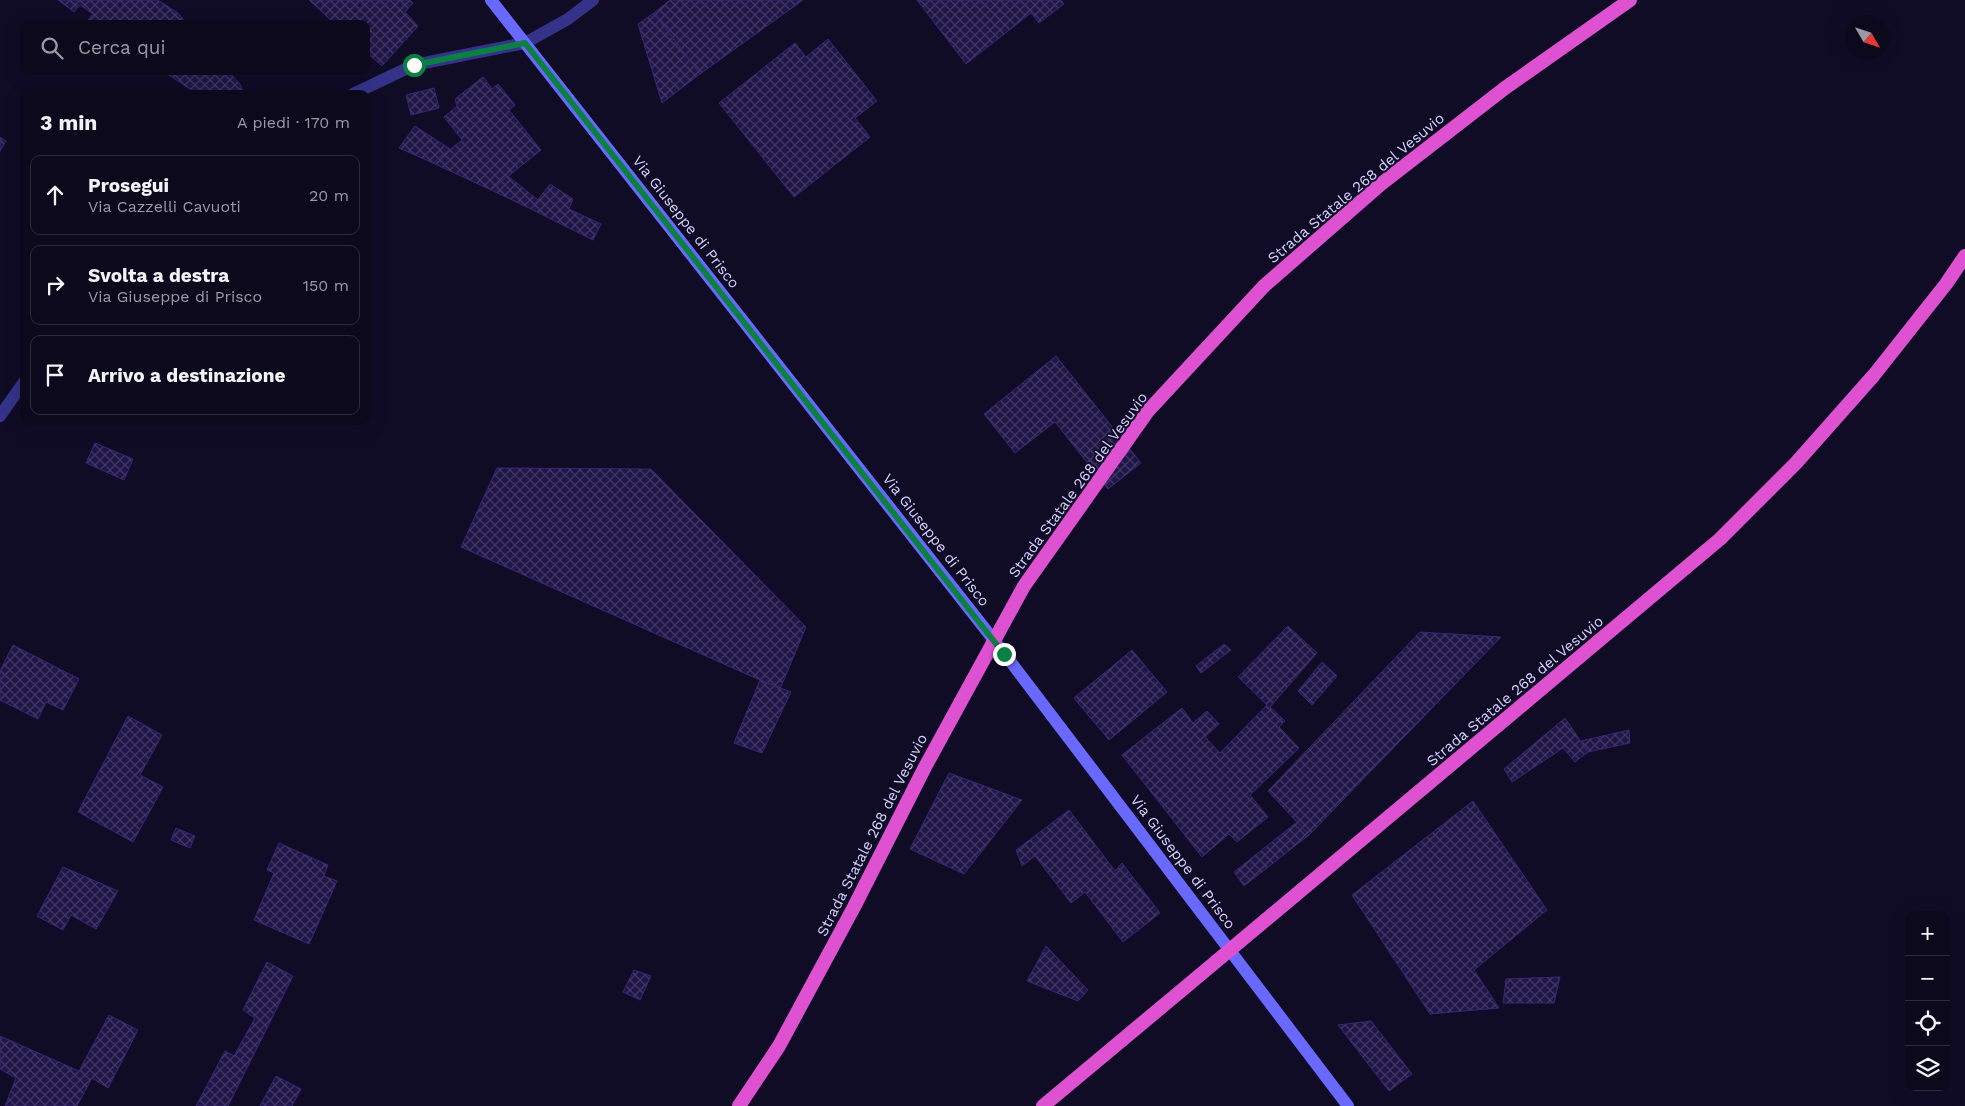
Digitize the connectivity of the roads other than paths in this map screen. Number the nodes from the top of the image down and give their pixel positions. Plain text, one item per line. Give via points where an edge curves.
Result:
1 (491, 0) edge
2 (594, 0) edge
3 (1630, 0) edge
4 (525, 43) junction
5 (361, 90) edge
6 (1965, 256) edge
7 (20, 388) edge
8 (0, 416) edge
9 (739, 1106) edge
10 (1043, 1106) edge
11 (1348, 1106) edge

1 - 4 main road, Via Giuseppe di Prisco
2 - 4 street
3 - 9 highway, Strada Statale 268 del Vesuvio, bridge via 1505,88 1374,190 1264,286 1148,411 1024,586 925,767 784,1038
4 - 5 street via 414,65
4 - 11 main road, Via Giuseppe di Prisco via 1010,661
6 - 10 highway, Strada Statale 268 del Vesuvio, bridge via 1874,375 1796,462 1720,539
7 - 8 street

